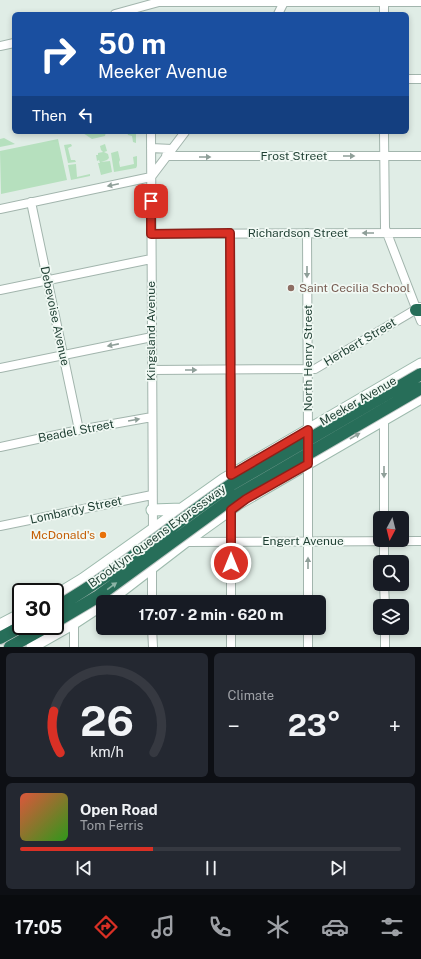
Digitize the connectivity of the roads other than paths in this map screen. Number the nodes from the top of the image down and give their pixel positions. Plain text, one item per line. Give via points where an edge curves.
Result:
1 (284, 1) edge
2 (384, 1) edge
3 (150, 2) edge
4 (421, 2) edge
5 (121, 12) edge
6 (279, 12) edge
7 (384, 12) edge
8 (12, 43) edge
9 (0, 46) edge
10 (409, 79) edge
11 (421, 79) edge
12 (150, 134) edge
13 (183, 134) edge
14 (384, 134) edge
15 (151, 148) junction
16 (172, 148) junction
17 (166, 156) junction
18 (384, 156) junction
19 (421, 156) edge
20 (151, 177) junction
21 (31, 202) junction
22 (0, 209) edge
23 (230, 233) junction
24 (307, 233) junction
25 (386, 233) junction
26 (421, 233) edge
27 (151, 234) junction
28 (151, 259) junction
29 (48, 280) junction
30 (0, 290) edge
31 (419, 309) edge
32 (421, 321) edge
33 (152, 337) junction
34 (63, 355) junction
35 (421, 364) edge
36 (0, 368) edge
37 (308, 369) junction
38 (152, 370) junction
39 (230, 370) junction
40 (421, 374) edge
41 (421, 388) edge
42 (421, 398) edge
43 (152, 417) junction
44 (384, 419) junction
45 (79, 430) junction
46 (308, 430) junction
47 (0, 447) edge
48 (308, 464) junction
49 (231, 475) junction
50 (152, 495) junction
51 (182, 509) junction
52 (152, 510) junction
53 (231, 510) junction
54 (384, 511) edge
55 (0, 526) edge
56 (152, 530) junction
57 (373, 540) edge
58 (231, 541) junction
59 (308, 541) junction
60 (409, 541) edge
61 (421, 541) edge
62 (185, 542) junction
63 (152, 568) junction
64 (64, 591) edge
65 (116, 595) edge
66 (152, 595) edge
67 (231, 595) edge
68 (308, 595) edge
69 (64, 602) edge
70 (96, 609) edge
71 (64, 616) edge
72 (12, 619) edge
73 (74, 623) junction
74 (0, 625) edge
75 (12, 631) edge
76 (32, 635) edge
77 (152, 635) edge
78 (231, 635) edge
79 (308, 635) edge
80 (385, 635) edge
81 (0, 638) edge
82 (10, 647) edge
83 (32, 647) edge
84 (74, 647) edge
85 (152, 647) edge
86 (231, 647) edge
87 (308, 647) edge
88 (385, 647) edge

1 - 2 street
1 - 3 street
1 - 6 street
2 - 4 street
2 - 7 street
3 - 5 street
8 - 9 street
10 - 11 street
12 - 15 street, Kingsland Avenue
13 - 16 street
14 - 18 street
15 - 16 street
15 - 20 street, Kingsland Avenue
16 - 17 street
17 -> 18 street, Frost Street
17 - 20 street
18 - 19 street, Frost Street
18 - 25 street
20 -> 21 street
20 - 27 street, Kingsland Avenue
21 - 22 street
21 - 29 street, Debevoise Avenue
23 - 24 street, Richardson Street
23 - 27 street, Richardson Street
23 - 39 street
25 -> 24 street, Richardson Street
24 -> 37 street, North Henry Street
25 - 26 street, Richardson Street
25 - 31 street
27 - 28 street, Kingsland Avenue
28 - 29 street
28 - 33 street, Kingsland Avenue
29 - 30 street
29 - 34 street, Debevoise Avenue
31 - 32 street
31 - 37 street, Herbert Street via 315,369
33 -> 34 street
33 - 38 street, Kingsland Avenue
34 - 36 street
34 - 45 street, Debevoise Avenue
35 - 46 main road, Meeker Avenue
37 - 39 street, Herbert Street
37 - 46 street, North Henry Street
38 -> 39 street, Herbert Street
38 - 43 street, Kingsland Avenue
39 - 49 street
40 - 69 highway, Brooklyn-Queens Expressway, bridge via 232,484 99,581
71 -> 41 highway, Brooklyn-Queens Expressway, bridge via 103,592 239,494
42 - 44 main road
45 -> 43 street, Beadel Street
43 - 50 street, Kingsland Avenue
48 -> 44 main road
44 -> 54 street
45 - 47 street, Beadel Street
46 - 48 street, North Henry Street
46 - 49 main road, Meeker Avenue
48 - 53 main road
48 - 59 street, North Henry Street
49 - 51 main road, Meeker Avenue
50 - 52 street, Kingsland Avenue
50 - 55 street, Lombardy Street
51 - 52 main road
51 - 56 main road, Meeker Avenue
52 - 56 street, Kingsland Avenue
53 - 58 street
53 - 62 main road
56 - 63 street, Kingsland Avenue via 146,553
56 - 64 main road, Meeker Avenue
57 - 59 street, Engert Avenue
58 - 59 street, Engert Avenue
58 - 62 street, Engert Avenue
58 - 67 street
68 -> 59 street, North Henry Street
60 - 61 street, Engert Avenue
62 - 63 main road
63 - 65 main road
63 - 66 street, Kingsland Avenue
70 - 73 main road
72 - 74 main road
73 - 83 main road
73 - 84 street
75 - 81 highway
76 - 82 highway
77 - 85 street
78 - 86 street
79 - 87 street
80 - 88 street

